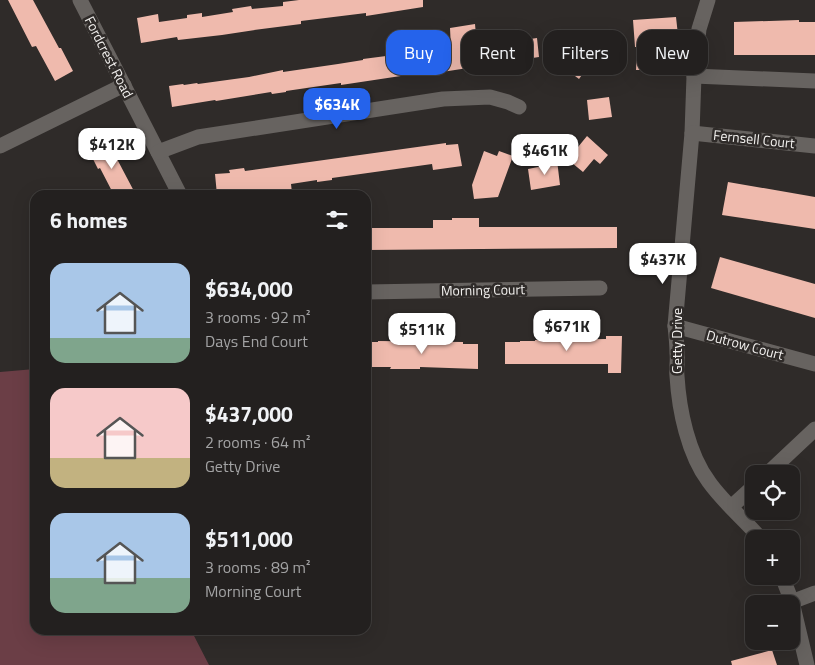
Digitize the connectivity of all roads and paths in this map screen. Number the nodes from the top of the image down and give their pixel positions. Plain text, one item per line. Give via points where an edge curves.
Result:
1 (80, 0) edge
2 (708, 0) edge
3 (694, 76) junction
4 (815, 81) edge
5 (124, 85) junction
6 (519, 107) dead end
7 (692, 133) junction
8 (0, 146) edge
9 (815, 146) edge
10 (158, 152) junction
11 (177, 190) edge
12 (600, 288) dead end
13 (371, 292) edge
14 (674, 326) junction
15 (815, 364) edge
16 (815, 429) edge
17 (777, 465) edge
18 (745, 494) edge
19 (731, 507) junction
20 (753, 530) edge
21 (815, 593) edge
22 (800, 599) edge
23 (800, 641) edge
24 (807, 665) edge

1 - 5 street, Fordcrest Road
2 - 3 street, Getty Drive via 698,29
3 - 4 street
3 - 7 street, Getty Drive
5 - 8 street
5 - 10 street, Fordcrest Road
6 - 10 street via 490,97 443,99 198,137
7 - 9 street, Fernsell Court
7 - 14 street, Getty Drive
10 - 11 street, Fordcrest Road
12 - 13 street, Morning Court
14 - 15 street, Dutrow Court
14 - 19 street, Getty Drive via 678,393 686,433 707,480
16 - 17 street
18 - 19 street
19 - 20 street, Getty Drive
21 - 22 street
23 - 24 street

